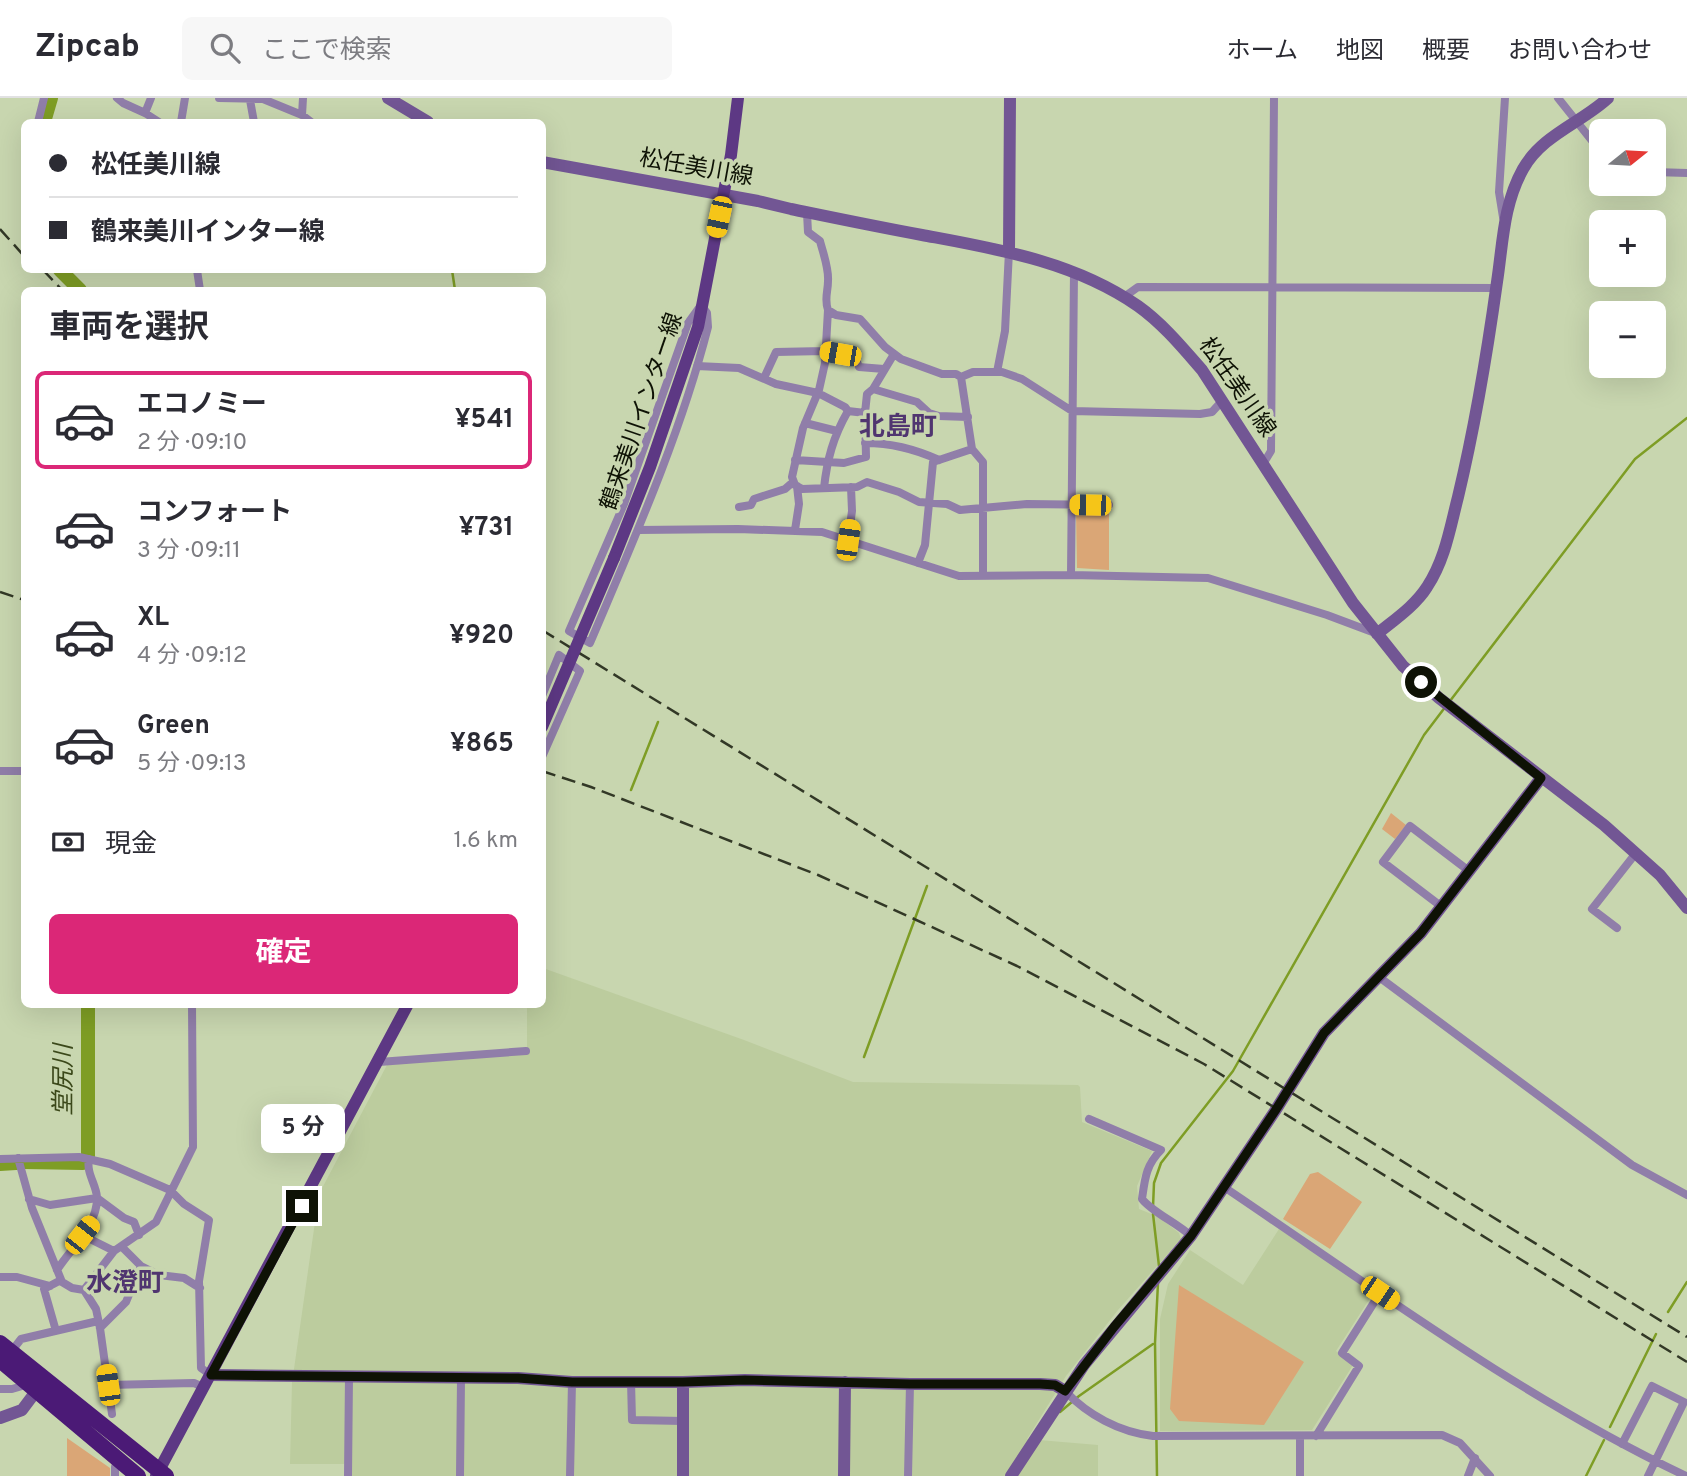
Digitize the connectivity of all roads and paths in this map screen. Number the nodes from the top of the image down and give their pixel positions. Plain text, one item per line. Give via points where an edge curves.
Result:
1 (44, 98) edge
2 (117, 98) edge
3 (151, 98) edge
4 (185, 98) edge
5 (219, 98) edge
6 (303, 98) edge
7 (388, 98) edge
8 (738, 98) edge
9 (1010, 98) edge
10 (1274, 98) edge
11 (1505, 98) edge
12 (1558, 98) edge
13 (1608, 98) edge
14 (263, 99) edge
15 (250, 100) junction
16 (145, 113) junction
17 (302, 116) junction
18 (39, 119) edge
19 (154, 119) edge
20 (182, 119) edge
21 (253, 119) edge
22 (306, 119) edge
23 (423, 119) edge
24 (1575, 121) junction
25 (1589, 138) edge
26 (546, 163) edge
27 (1666, 172) edge
28 (1687, 173) edge
29 (723, 195) junction
30 (807, 213) junction
31 (1503, 222) junction
32 (1009, 251) junction
33 (1074, 272) junction
34 (1274, 286) junction
35 (1496, 288) junction
36 (1124, 297) junction
37 (701, 305) junction
38 (828, 310) junction
39 (824, 351) junction
40 (894, 354) junction
41 (697, 366) junction
42 (884, 369) junction
43 (997, 372) junction
44 (961, 377) junction
45 (764, 378) junction
46 (873, 389) junction
47 (818, 393) junction
48 (1222, 401) junction
49 (848, 411) junction
50 (1072, 411) junction
51 (865, 413) junction
52 (968, 417) junction
53 (805, 423) junction
54 (836, 431) junction
55 (865, 443) junction
56 (972, 449) junction
57 (795, 460) junction
58 (827, 460) junction
59 (939, 460) junction
60 (1263, 464) junction
61 (795, 484) junction
62 (851, 487) junction
63 (824, 488) junction
64 (928, 502) junction
65 (1072, 505) junction
66 (1109, 505) dead end
67 (739, 507) dead end
68 (984, 509) junction
69 (638, 530) junction
70 (795, 530) junction
71 (848, 540) junction
72 (918, 563) junction
73 (1071, 575) junction
74 (983, 576) junction
75 (1377, 634) junction
76 (546, 686) edge
77 (546, 718) edge
78 (546, 748) edge
79 (0, 771) edge
80 (21, 771) edge
81 (1541, 778) junction
82 (1636, 853) junction
83 (1469, 871) junction
84 (1442, 906) junction
85 (1687, 908) edge
86 (1617, 928) dead end
87 (1379, 977) junction
88 (192, 1008) edge
89 (406, 1008) edge
90 (526, 1051) dead end
91 (379, 1062) junction
92 (1088, 1119) dead end
93 (18, 1158) junction
94 (0, 1159) edge
95 (89, 1159) junction
96 (1224, 1187) junction
97 (170, 1190) junction
98 (1687, 1195) edge
99 (97, 1198) junction
100 (29, 1199) junction
101 (82, 1235) junction
102 (139, 1235) junction
103 (1191, 1236) junction
104 (118, 1249) junction
105 (141, 1266) junction
106 (59, 1275) junction
107 (0, 1277) edge
108 (50, 1286) junction
109 (200, 1288) junction
110 (84, 1290) junction
111 (1380, 1293) junction
112 (99, 1324) junction
113 (56, 1331) junction
114 (4, 1352) edge
115 (211, 1375) junction
116 (349, 1376) junction
117 (461, 1379) junction
118 (631, 1381) junction
119 (572, 1382) junction
120 (683, 1382) junction
121 (845, 1382) junction
122 (910, 1384) junction
123 (108, 1385) junction
124 (33, 1387) junction
125 (203, 1388) junction
126 (0, 1389) edge
127 (1071, 1397) junction
128 (1686, 1399) edge
129 (112, 1414) dead end
130 (0, 1418) edge
131 (683, 1420) junction
132 (1300, 1436) junction
133 (1316, 1436) junction
134 (1622, 1444) junction
135 (1475, 1458) junction
136 (1656, 1462) junction
137 (160, 1474) edge
138 (138, 1476) edge
139 (348, 1476) edge
140 (460, 1476) edge
141 (570, 1476) edge
142 (683, 1476) edge
143 (844, 1476) edge
144 (908, 1476) edge
145 (1011, 1476) edge
146 (1300, 1476) edge
147 (1468, 1476) edge
148 (1490, 1476) edge
149 (1648, 1476) edge
150 (1686, 1476) edge

1 - 18 street
2 - 16 street
3 - 16 street
4 - 20 street
5 - 15 street
6 - 17 street
7 - 23 street
8 - 29 main road, 鶴来美川インター線
9 - 32 street
10 - 34 street
11 - 31 street via 1499,192
12 - 24 street
13 - 24 street
14 - 15 street
14 - 17 street
15 - 21 street
16 - 19 street
17 - 22 street
24 - 25 street
24 - 31 street via 1524,166
26 - 29 street, 松任美川線
27 - 28 street
29 - 30 street, 松任美川線
29 - 37 main road, 鶴来美川インター線
30 - 32 street, 松任美川線
30 - 38 street via 808,232 820,241 826,263
31 - 35 street
32 - 33 street, 松任美川線
32 - 43 street via 1005,331
33 - 36 street, 松任美川線
33 - 50 street
34 - 35 street
34 - 36 street via 1138,287
34 - 60 street via 1271,451
35 - 75 street via 1471,450 1447,545 1419,599
36 - 48 street, 松任美川線 via 1172,336
37 - 41 street via 708,327
37 - 69 street via 688,323 628,493 569,631 590,643
37 - 77 main road, 鶴来美川インター線, bridge via 698,327 650,467
38 - 39 street
38 - 40 street via 860,319
39 - 42 street via 855,356 864,369
39 - 45 street via 776,352
39 - 47 street
40 - 42 street
40 - 44 street
41 - 45 street via 739,368
41 - 69 street
42 - 46 street
43 - 44 street
43 - 50 street via 1022,379
44 - 52 street
45 - 47 street
46 - 51 street via 867,394
46 - 52 street via 917,402 939,416
47 - 49 street
47 - 53 street
48 - 50 street via 1212,412 1200,414
48 - 60 street, 松任美川線
49 - 51 street
49 - 54 street
50 - 65 street
51 - 55 street
52 - 56 street
53 - 54 street
53 - 57 street
54 - 58 street
55 - 58 street via 866,457 844,463
55 - 59 street via 906,448
56 - 59 street
56 - 68 street via 983,462
57 - 58 street
57 - 61 street
58 - 63 street
59 - 64 street via 933,462
60 - 75 street, 松任美川線
61 - 63 street via 803,489
61 - 67 street
61 - 70 street
62 - 63 street
62 - 64 street via 867,482
62 - 71 street
64 - 68 street via 960,510
64 - 72 street via 925,545
65 - 66 street
65 - 68 street
65 - 73 street
68 - 74 street
69 - 70 street
70 - 71 street
71 - 72 street
72 - 74 street via 959,576
73 - 74 street
73 - 75 street via 1208,578
75 - 81 street, 松任美川線 via 1403,666
76 - 78 street via 559,655 580,671
79 - 80 street
81 - 82 street, 松任美川線
81 - 83 street
82 - 85 street, 松任美川線
82 - 86 street via 1592,909
83 - 84 street
83 - 84 street via 1410,826 1382,862
84 - 87 street
87 - 96 street via 1324,1033
87 - 98 street via 1632,1165
88 - 97 street via 194,1147
89 - 91 main road
90 - 91 street
91 - 115 main road
92 - 103 street via 1161,1150 1145,1173 1142,1199
93 - 94 street
93 - 95 street
93 - 100 street
95 - 97 street
95 - 99 street
96 - 103 street
96 - 111 street
97 - 102 street via 156,1222
97 - 109 street via 209,1220
99 - 100 street via 50,1205
99 - 101 street via 91,1224
99 - 102 street via 134,1222
100 - 106 street
101 - 104 street
101 - 106 street
102 - 104 street
103 - 127 street via 1153,1280
104 - 105 street
104 - 110 street
105 - 109 street via 159,1275 184,1278
105 - 112 street via 126,1302
106 - 108 street
106 - 110 street via 72,1288
107 - 108 street
108 - 113 street via 44,1289
109 - 115 street via 201,1368
110 - 112 street
111 - 133 street via 1342,1353 1359,1366
111 - 134 street
112 - 113 street
112 - 123 street
113 - 114 street via 21,1339
114 - 124 highway
114 - 137 highway
115 - 116 street
115 - 125 main road
116 - 117 street
116 - 139 street
117 - 119 street
117 - 140 street
118 - 119 street
118 - 120 street
118 - 131 street via 632,1420
119 - 141 street
120 - 121 street
120 - 131 street
121 - 122 street
121 - 143 street
122 - 127 street via 1055,1385
122 - 144 street
123 - 125 street via 194,1383
123 - 129 street
124 - 126 street
124 - 130 street via 22,1410
124 - 138 highway
125 - 137 main road
127 - 132 street via 1105,1422 1140,1434
127 - 145 street
128 - 134 street via 1652,1386
128 - 136 street
131 - 142 street
132 - 133 street
132 - 146 street
133 - 135 street via 1442,1434
134 - 136 street
135 - 147 street
135 - 148 street
136 - 149 street
136 - 150 street

